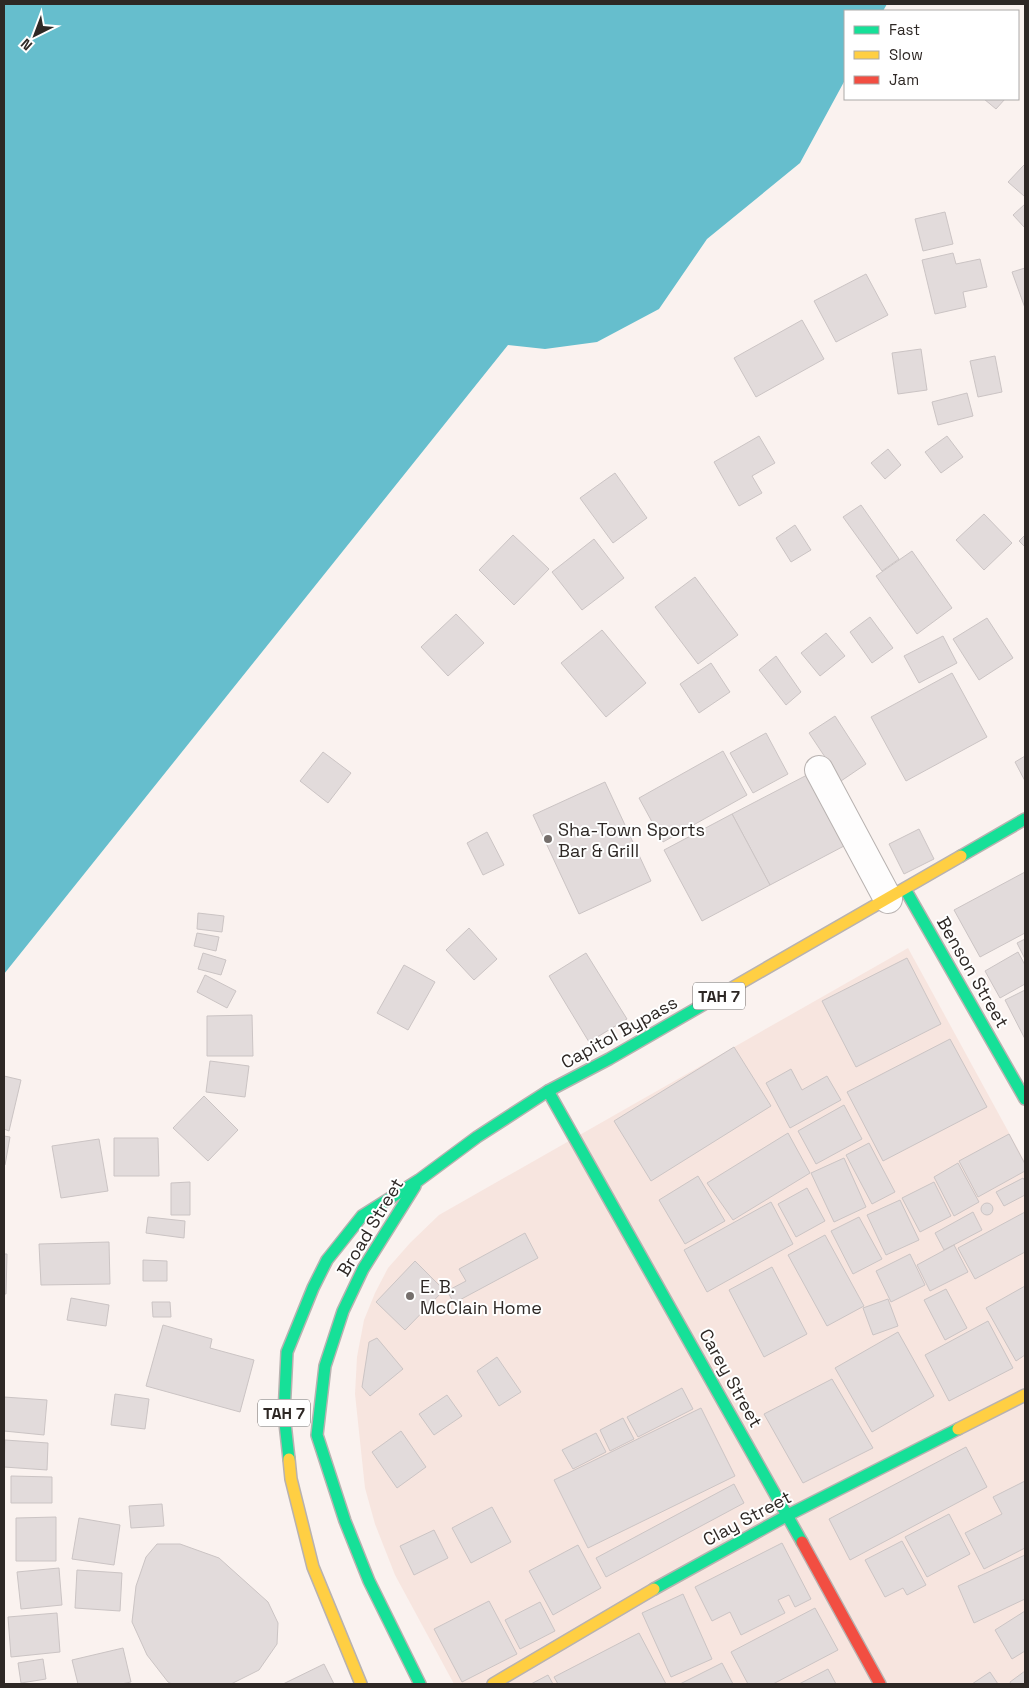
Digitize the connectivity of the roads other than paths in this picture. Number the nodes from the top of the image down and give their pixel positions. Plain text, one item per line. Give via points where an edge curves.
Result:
1 (819, 770) dead end
2 (1025, 819) edge
3 (897, 894) junction
4 (548, 1091) junction
5 (1025, 1099) edge
6 (419, 1180) junction
7 (1025, 1395) edge
8 (788, 1515) junction
9 (361, 1684) edge
10 (420, 1684) edge
11 (493, 1684) edge
12 (880, 1684) edge

1 - 3 street
2 - 3 main road, Capitol Bypass / TAH 7
3 - 4 main road, Capitol Bypass / TAH 7
3 - 5 main road, Benson Street
4 - 6 main road, Capitol Bypass / TAH 7
4 - 8 main road, Carey Street
6 - 9 main road, Broad Street / TAH 7 via 362,1216 327,1260 287,1352 284,1414 291,1479 313,1567
6 - 10 main road, Broad Street / TAH 7 via 363,1269 343,1311 325,1366 317,1435 348,1530 369,1581
7 - 8 main road, Clay Street
8 - 11 main road, Clay Street via 666,1582
8 - 12 main road, Carey Street

